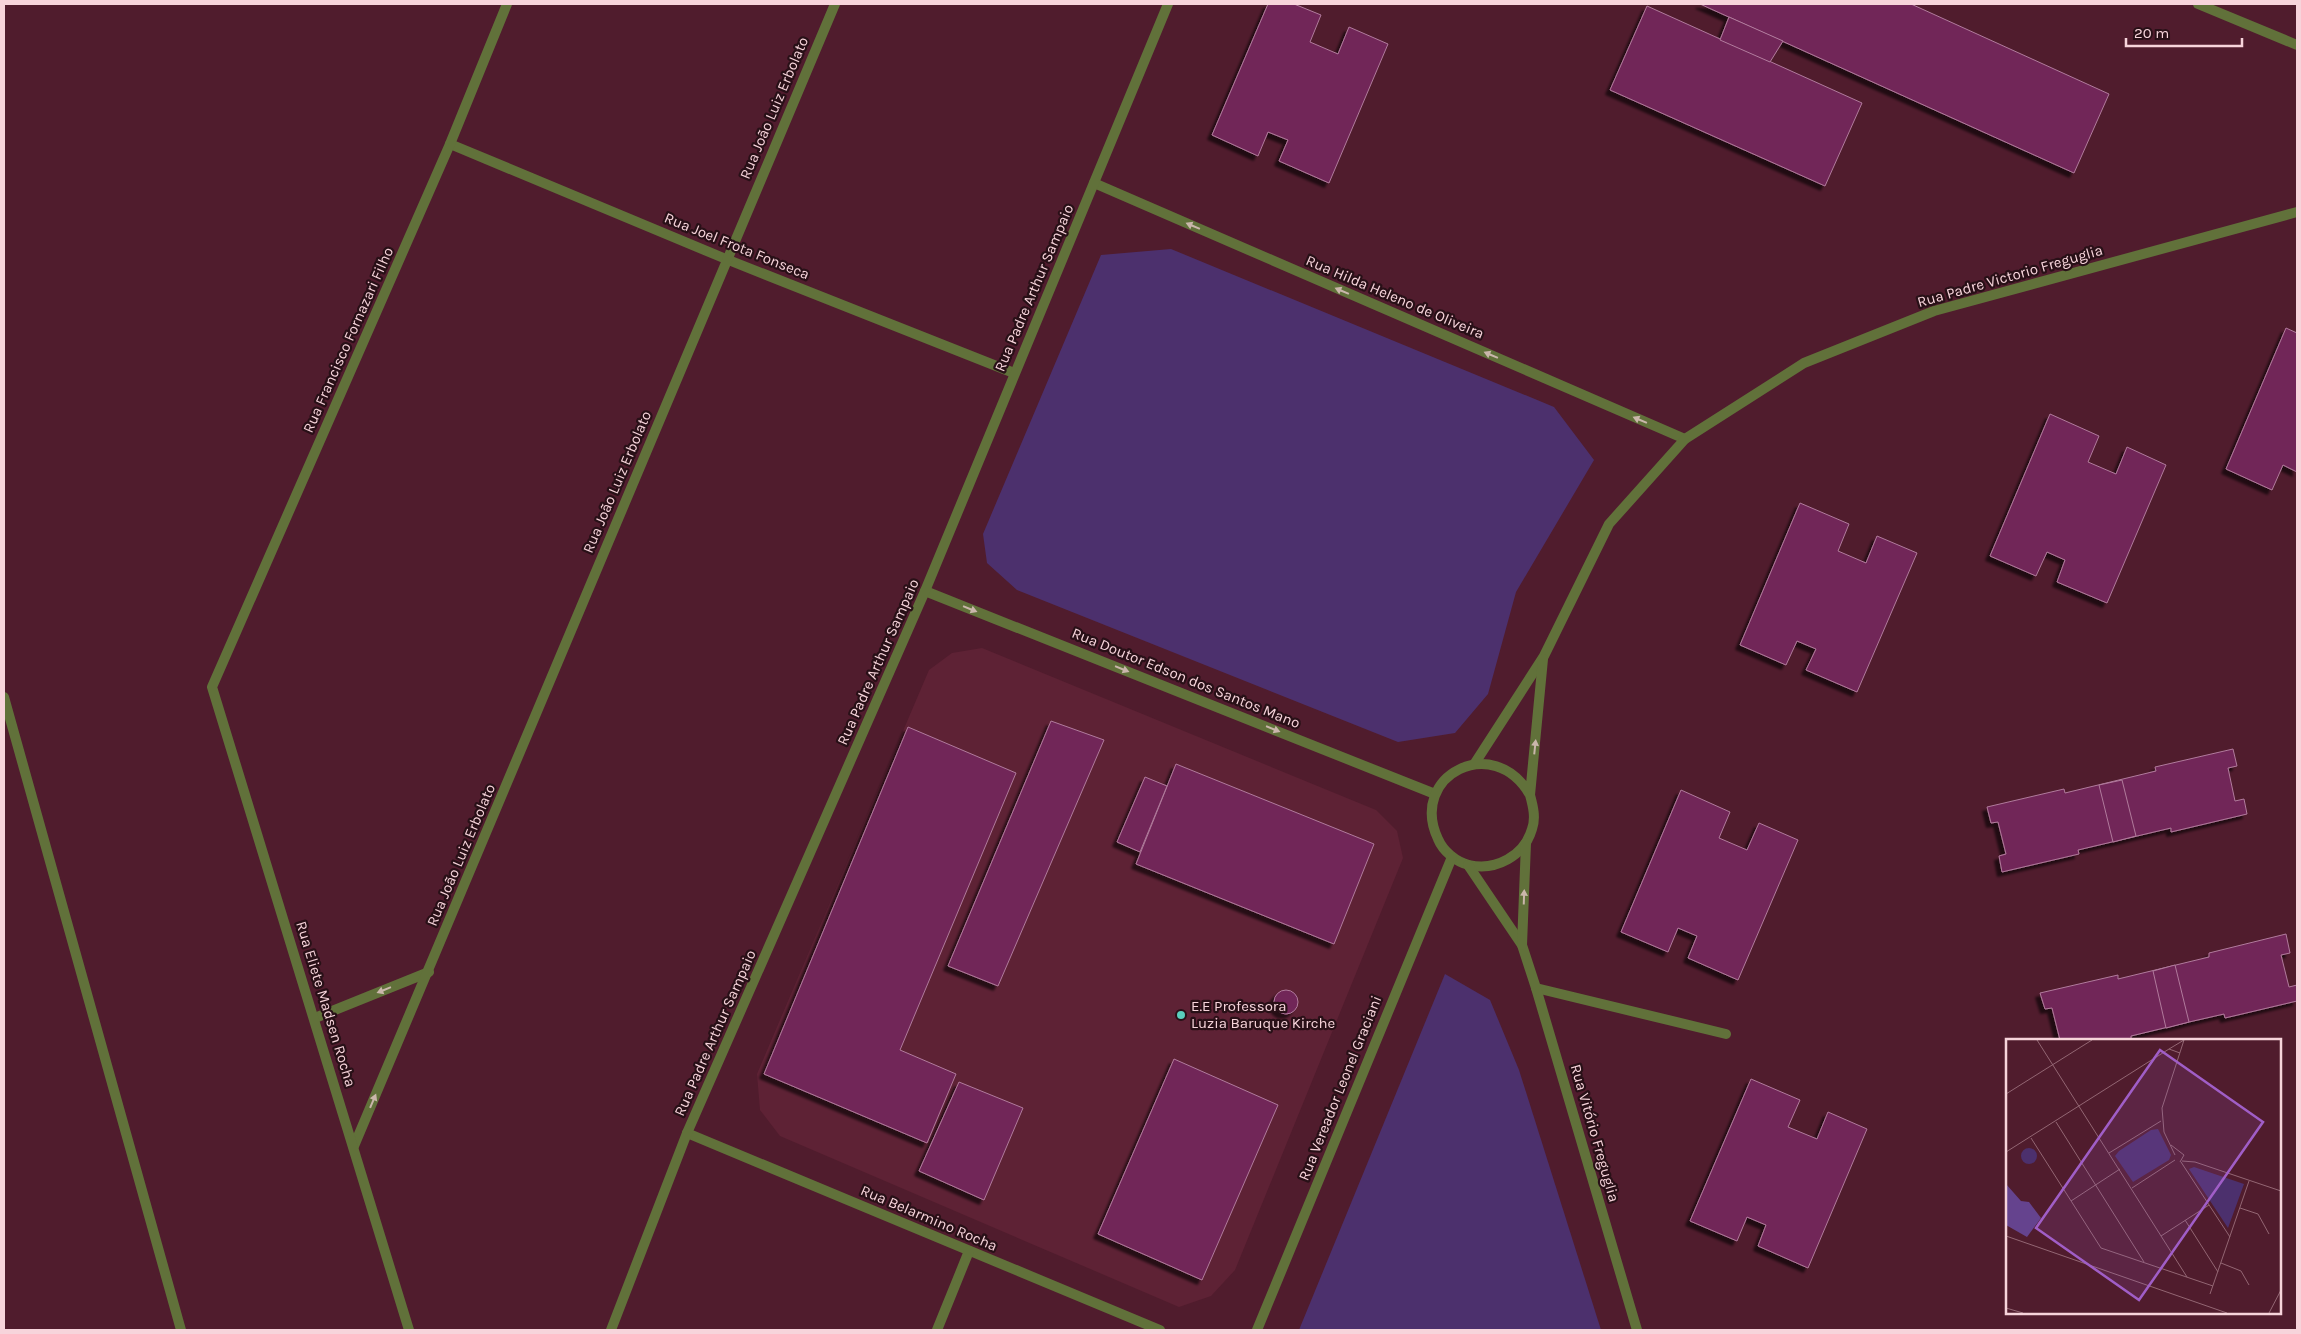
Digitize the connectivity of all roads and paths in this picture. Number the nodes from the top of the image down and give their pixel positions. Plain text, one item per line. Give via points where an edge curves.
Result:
1 (507, 4) edge
2 (835, 4) edge
3 (1168, 4) edge
4 (2198, 4) edge
5 (2297, 45) edge
6 (450, 144) junction
7 (1094, 183) junction
8 (2297, 212) edge
9 (726, 259) junction
10 (1014, 373) junction
11 (1685, 439) junction
12 (925, 591) junction
13 (1544, 656) junction
14 (212, 687) joint
15 (4, 697) edge
16 (1476, 763) junction
17 (1435, 794) junction
18 (1530, 795) junction
19 (1526, 843) junction
20 (1452, 857) junction
21 (1468, 865) junction
22 (1522, 945) junction
23 (429, 972) junction
24 (1536, 988) junction
25 (314, 1018) junction
26 (1726, 1034) dead end
27 (687, 1133) junction
28 (354, 1146) junction
29 (969, 1251) junction
30 (181, 1330) edge
31 (409, 1330) edge
32 (611, 1330) edge
33 (937, 1330) edge
34 (1160, 1330) edge
35 (1257, 1330) edge
36 (1637, 1330) edge

1 - 6 street, Rua Francisco Fornazari Filho
2 - 9 street, Rua João Luiz Erbolato
3 - 7 street, Rua Padre Arthur Sampaio
4 - 5 street
6 - 9 street, Rua Joel Frota Fonseca
6 - 14 street, Rua Francisco Fornazari Filho
7 - 10 street, Rua Padre Arthur Sampaio
11 -> 7 street, Rua Hilda Heleno de Oliveira
8 - 11 street, Rua Padre Victorio Freguglia via 1934,311 1804,363
9 - 10 street, Rua Joel Frota Fonseca
9 - 23 street, Rua João Luiz Erbolato
10 - 12 street, Rua Padre Arthur Sampaio
11 - 13 street, Rua Padre Victorio Freguglia via 1609,524
12 -> 17 street, Rua Doutor Edson dos Santos Mano
12 - 27 street, Rua Padre Arthur Sampaio
13 - 16 street, Rua Padre Victorio Freguglia
18 -> 13 street, Rua Padre Victorio Freguglia
14 - 25 street, Rua Eliete Madsen Rocha
15 - 30 street
16 - 17 street via 1459,768 1445,779
16 - 18 street via 1502,767 1523,783
17 - 20 street via 1432,828
18 - 19 street via 1534,811 1533,828
19 - 21 street via 1501,864
22 -> 19 street, Rua Vitório Freguglia
20 - 21 street
20 - 35 street, Rua Vereador Leonel Graciani
21 - 22 street, Rua Vitório Freguglia
22 - 24 street, Rua Vitório Freguglia
23 -> 25 street
28 -> 23 street, Rua João Luiz Erbolato
24 - 26 street
24 - 36 street, Rua Vitório Freguglia
25 - 28 street, Rua Eliete Madsen Rocha
27 - 29 street, Rua Belarmino Rocha
27 - 32 street, Rua Padre Arthur Sampaio
28 - 31 street, Rua Eliete Madsen Rocha
29 - 33 street
29 - 34 street, Rua Belarmino Rocha

